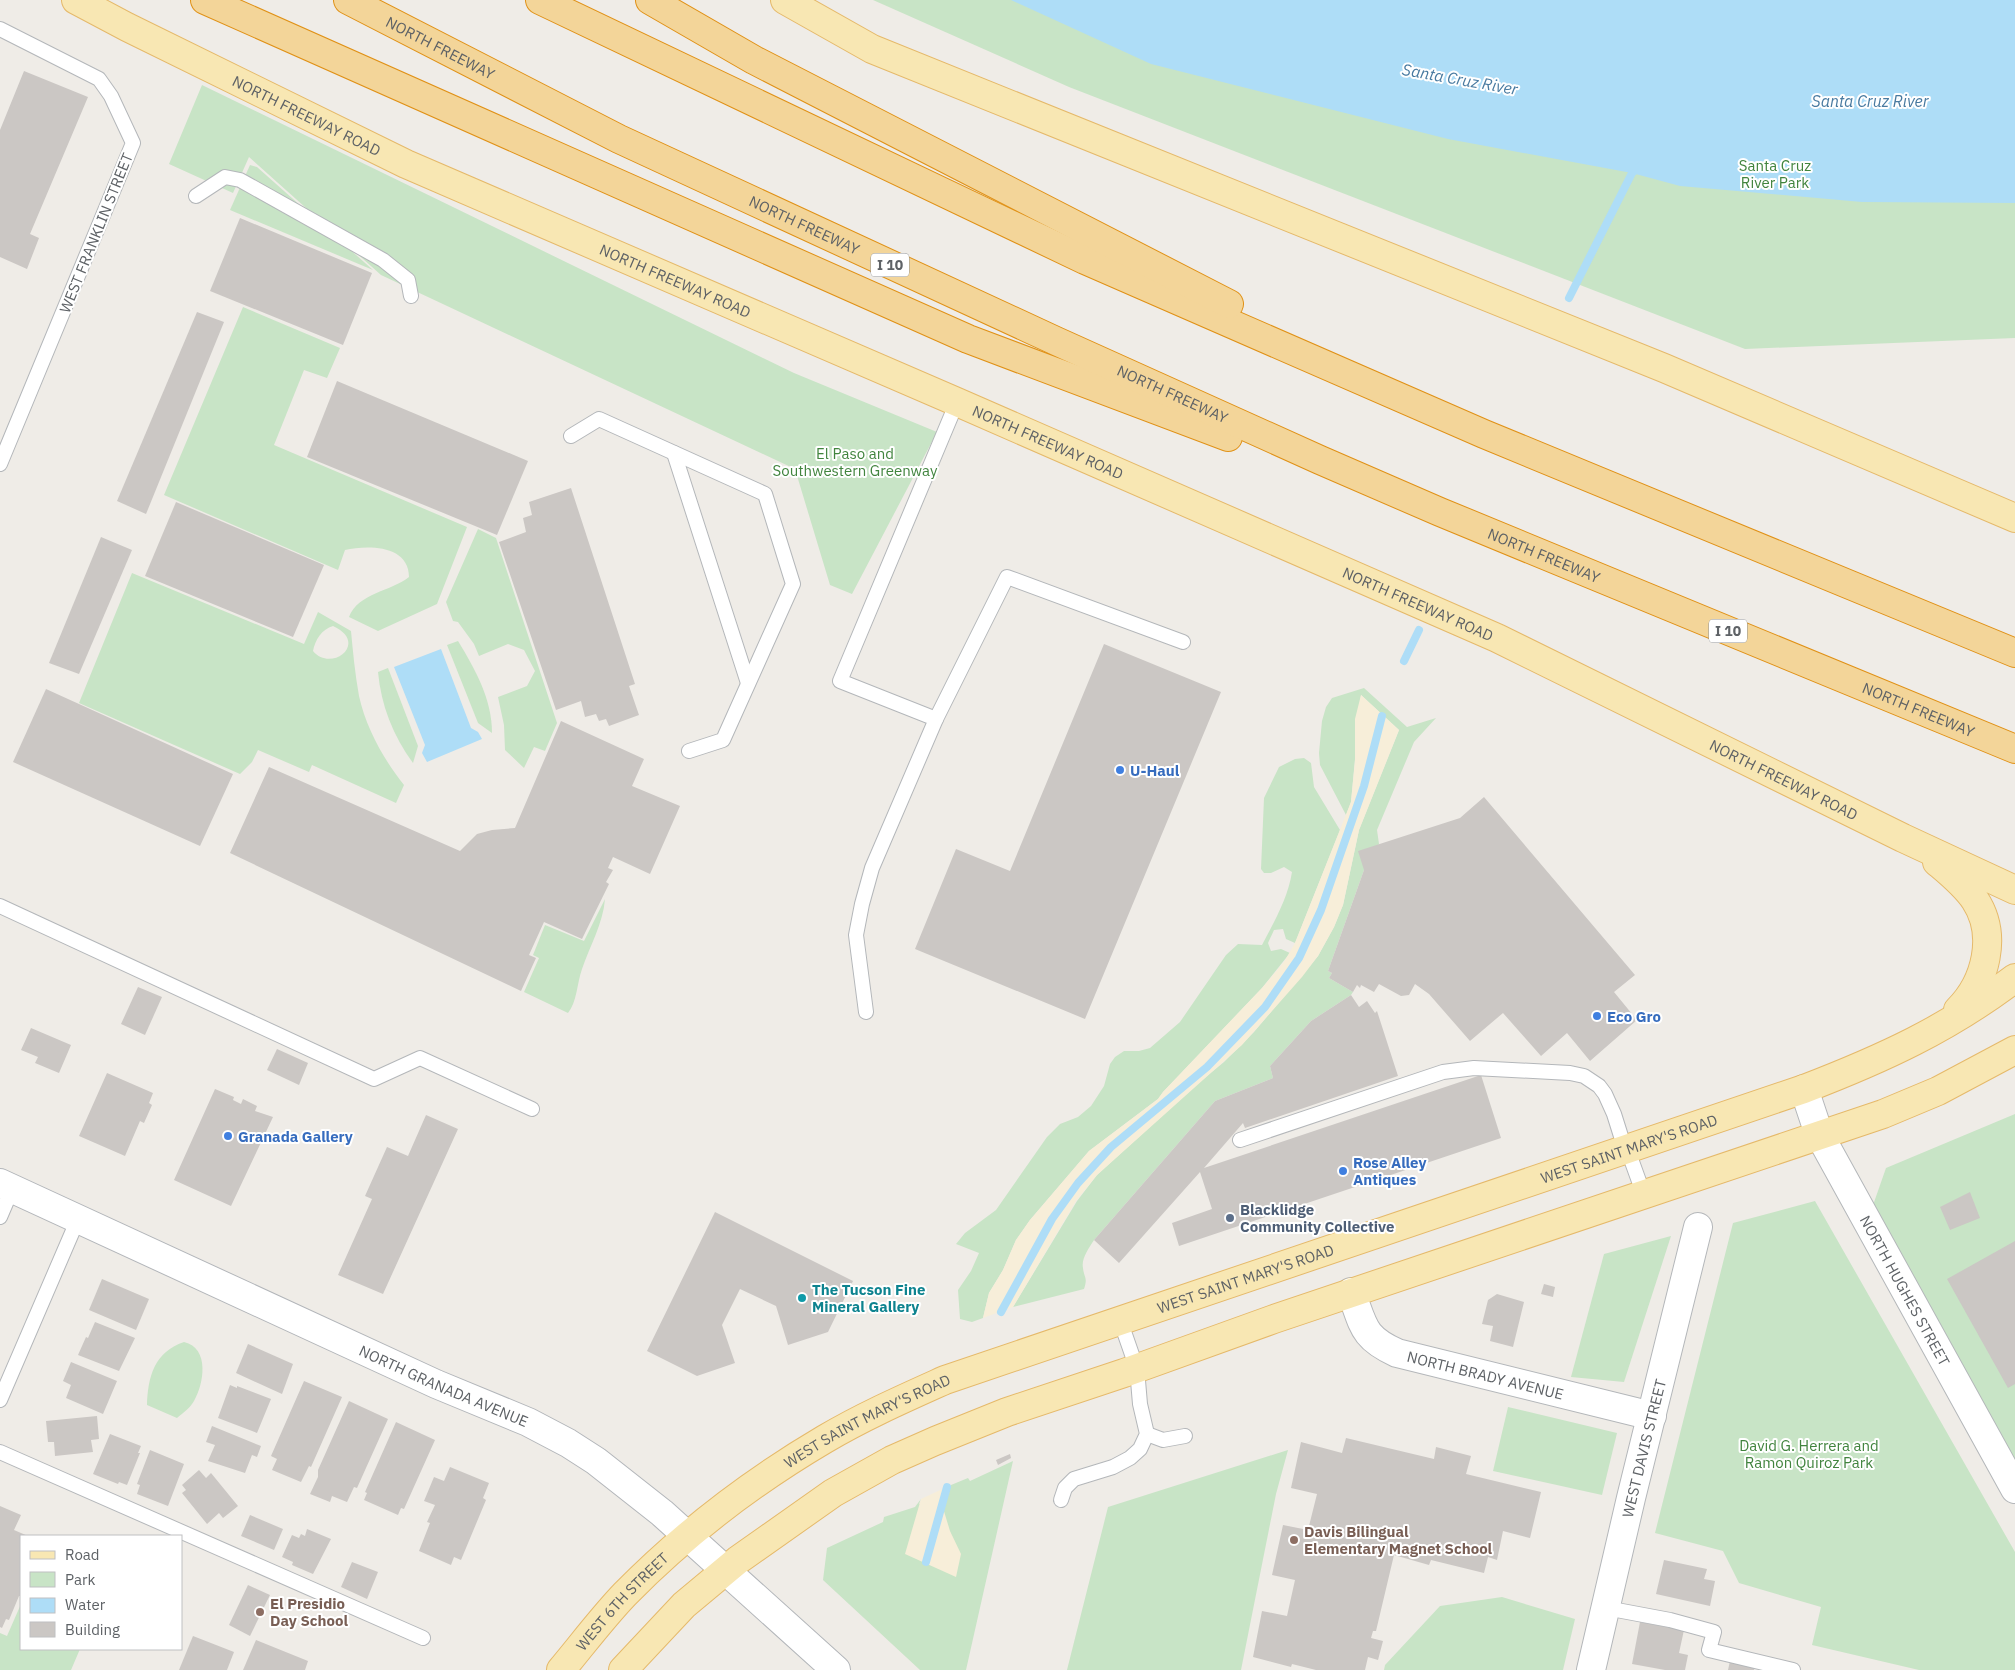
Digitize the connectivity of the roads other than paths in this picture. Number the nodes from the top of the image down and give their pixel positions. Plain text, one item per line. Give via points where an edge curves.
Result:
1 (76, 0) edge
2 (204, 0) edge
3 (348, 0) edge
4 (540, 0) edge
5 (650, 0) edge
6 (786, 0) edge
7 (0, 29) edge
8 (196, 196) dead end
9 (411, 296) dead end
10 (957, 402) junction
11 (1484, 434) junction
12 (571, 436) dead end
13 (674, 453) junction
14 (0, 464) edge
15 (1440, 512) junction
16 (2015, 518) edge
17 (1183, 642) dead end
18 (2015, 653) edge
19 (748, 683) junction
20 (936, 719) junction
21 (2015, 749) edge
22 (689, 751) dead end
23 (1903, 838) junction
24 (2015, 890) edge
25 (0, 906) edge
26 (2015, 978) edge
27 (866, 1012) dead end
28 (1941, 1028) junction
29 (2015, 1050) edge
30 (1804, 1089) junction
31 (532, 1109) dead end
32 (1819, 1134) junction
33 (1240, 1140) dead end
34 (1626, 1148) junction
35 (6, 1186) edge
36 (1644, 1195) junction
37 (0, 1217) edge
38 (78, 1219) junction
39 (1698, 1227) dead end
40 (1351, 1292) junction
41 (1120, 1320) junction
42 (1137, 1369) junction
43 (0, 1400) edge
44 (1652, 1416) junction
45 (1147, 1434) junction
46 (1185, 1436) dead end
47 (0, 1452) edge
48 (2015, 1489) edge
49 (1061, 1500) dead end
50 (687, 1536) junction
51 (726, 1570) junction
52 (1606, 1608) junction
53 (423, 1638) dead end
54 (561, 1670) edge
55 (623, 1670) edge
56 (836, 1670) edge
57 (1591, 1670) edge
58 (1793, 1670) edge

1 - 10 main road, NORTH FREEWAY ROAD via 406,164
2 - 15 highway via 968,339 1244,444
3 - 15 highway, NORTH FREEWAY / I 10 via 619,139 1056,342
4 - 11 highway via 1085,260
5 - 11 highway via 762,65
6 - 16 main road via 872,49 1664,368
7 - 14 lane, WEST FRANKLIN STREET via 99,79 111,96 133,143
8 - 9 lane via 225,177 240,180 384,260 408,280
10 - 20 lane via 840,681
10 - 23 main road, NORTH FREEWAY ROAD via 1497,638
11 - 18 highway
12 - 13 lane via 599,419
13 - 19 lane
13 - 19 lane via 765,494 793,584
15 - 21 highway, NORTH FREEWAY / I 10
17 - 20 lane via 1007,577
19 - 22 lane via 723,740
20 - 27 lane via 872,868 862,904 856,935
23 - 24 main road, NORTH FREEWAY ROAD
23 - 28 main road via 1963,885 1983,916 1987,950 1984,967 1965,1003
25 - 31 lane via 374,1078 420,1058
26 - 28 main road, WEST SAINT MARY'S ROAD
28 - 30 main road, WEST SAINT MARY'S ROAD via 1879,1059
29 - 32 main road via 1938,1092
30 - 32 street, NORTH HUGHES STREET
30 - 34 main road, WEST SAINT MARY'S ROAD
32 - 36 main road
32 - 48 street, NORTH HUGHES STREET
33 - 34 lane via 1443,1072 1474,1068 1570,1074 1592,1080 1611,1105
34 - 36 lane
34 - 41 main road, WEST SAINT MARY'S ROAD
35 - 37 lane
35 - 38 street, NORTH GRANADA AVENUE
36 - 40 main road
38 - 43 lane
38 - 50 street, NORTH GRANADA AVENUE via 550,1433 596,1461
39 - 44 street, WEST DAVIS STREET
40 - 42 main road
40 - 44 street, NORTH BRADY AVENUE via 1368,1334 1380,1345 1397,1353
41 - 42 lane
41 - 50 main road, WEST SAINT MARY'S ROAD via 945,1380 886,1407 788,1462
42 - 45 lane
42 - 51 main road via 1007,1412 892,1460 826,1498
44 - 52 street, WEST DAVIS STREET
45 - 46 lane via 1163,1440
45 - 49 lane via 1140,1449 1130,1458 1074,1479
47 - 53 lane
50 - 51 street, NORTH GRANADA AVENUE
50 - 54 main road, WEST 6TH STREET via 623,1596
51 - 55 main road via 684,1605
51 - 56 street, NORTH GRANADA AVENUE
52 - 57 street, WEST DAVIS STREET
52 - 58 lane via 1714,1632 1709,1650

